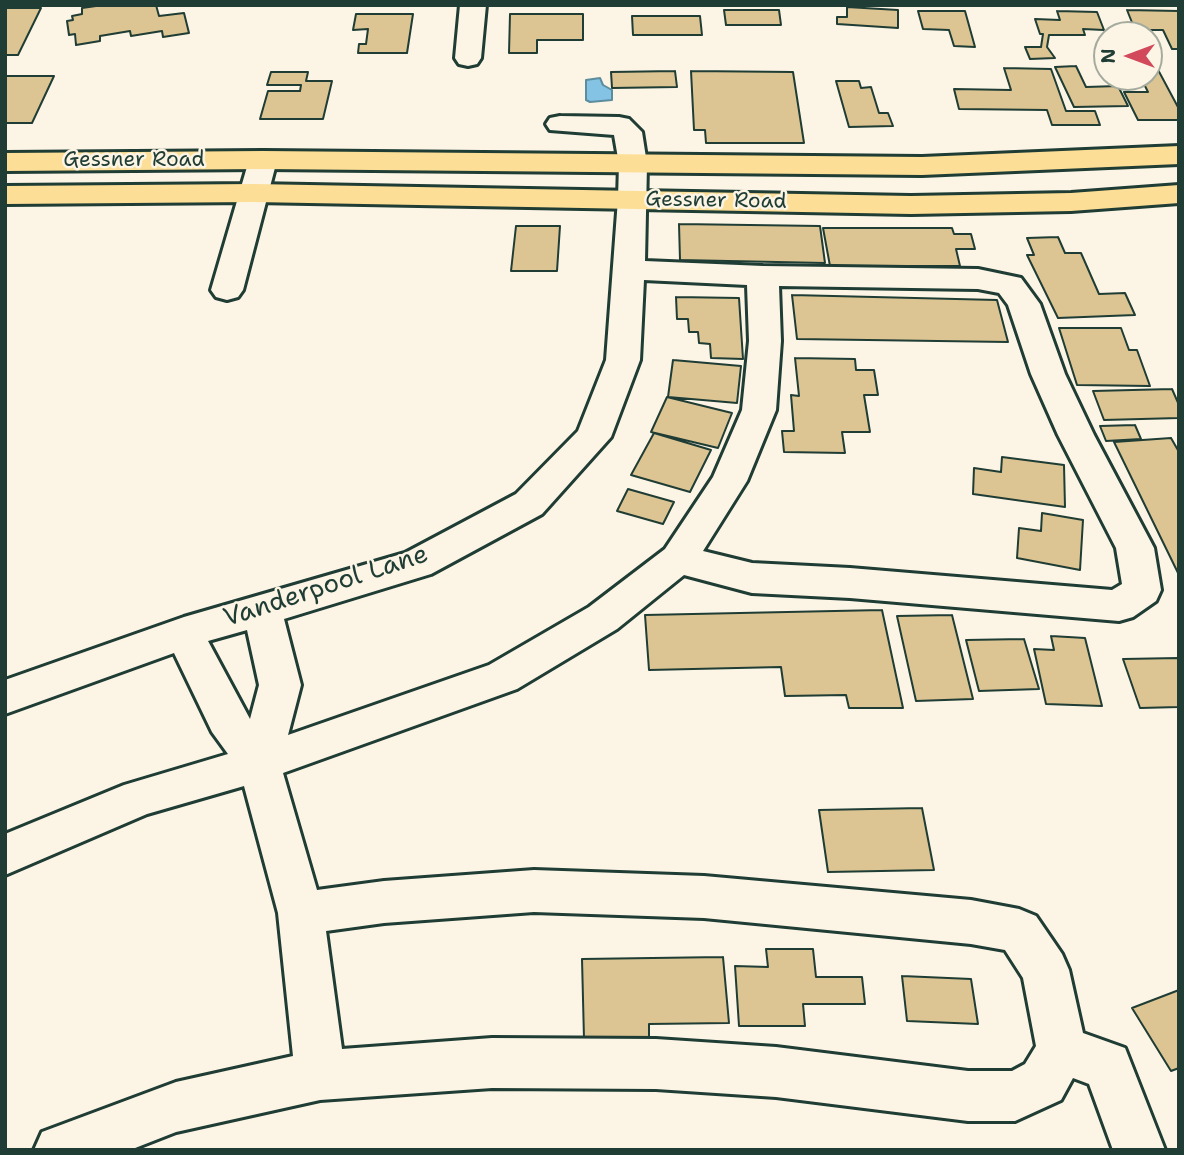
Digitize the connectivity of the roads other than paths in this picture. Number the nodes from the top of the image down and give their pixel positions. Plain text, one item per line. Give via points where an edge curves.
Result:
1 (473, 5) edge
2 (468, 58) dead end
3 (560, 124) dead end
4 (1179, 155) edge
5 (263, 160) junction
6 (5, 162) edge
7 (633, 182) junction
8 (254, 193) junction
9 (1179, 194) edge
10 (5, 195) edge
11 (629, 270) junction
12 (763, 276) junction
13 (226, 290) dead end
14 (677, 559) junction
15 (262, 608) junction
16 (184, 633) junction
17 (5, 697) edge
18 (259, 763) junction
19 (5, 855) edge
20 (301, 913) junction
21 (1062, 1050) junction
22 (320, 1075) junction
23 (60, 1150) edge
24 (1139, 1150) edge

1 - 2 street
3 - 7 street, Vanderpool Lane via 619,125 628,132
4 - 7 main road, Gessner Road
5 - 6 main road, Gessner Road
5 - 7 main road, Gessner Road
5 - 8 street
7 - 8 main road, Gessner Road
7 - 9 main road, Gessner Road via 911,205 1072,202
7 - 11 street, Vanderpool Lane
8 - 10 main road, Gessner Road
8 - 13 street
11 - 12 street
11 - 15 street, Vanderpool Lane via 623,360 593,438 529,504 417,564
12 - 14 street via 765,341 759,410 729,481
12 - 14 street via 978,279 1010,285 1024,304 1048,374 1076,435 1135,548 1142,590 1119,606 752,578
14 - 18 street via 603,618 503,677
15 - 16 street, Vanderpool Lane
15 - 18 street via 281,685
16 - 17 street, Vanderpool Lane
16 - 18 street via 227,720
18 - 19 street via 139,799
18 - 20 street
20 - 21 street via 534,891 704,897 971,922 1019,931 1045,970
20 - 22 street
21 - 22 street via 1043,1082 1015,1096 968,1096 776,1072 656,1064 492,1063
21 - 24 street via 1107,1066
22 - 23 street via 176,1107

